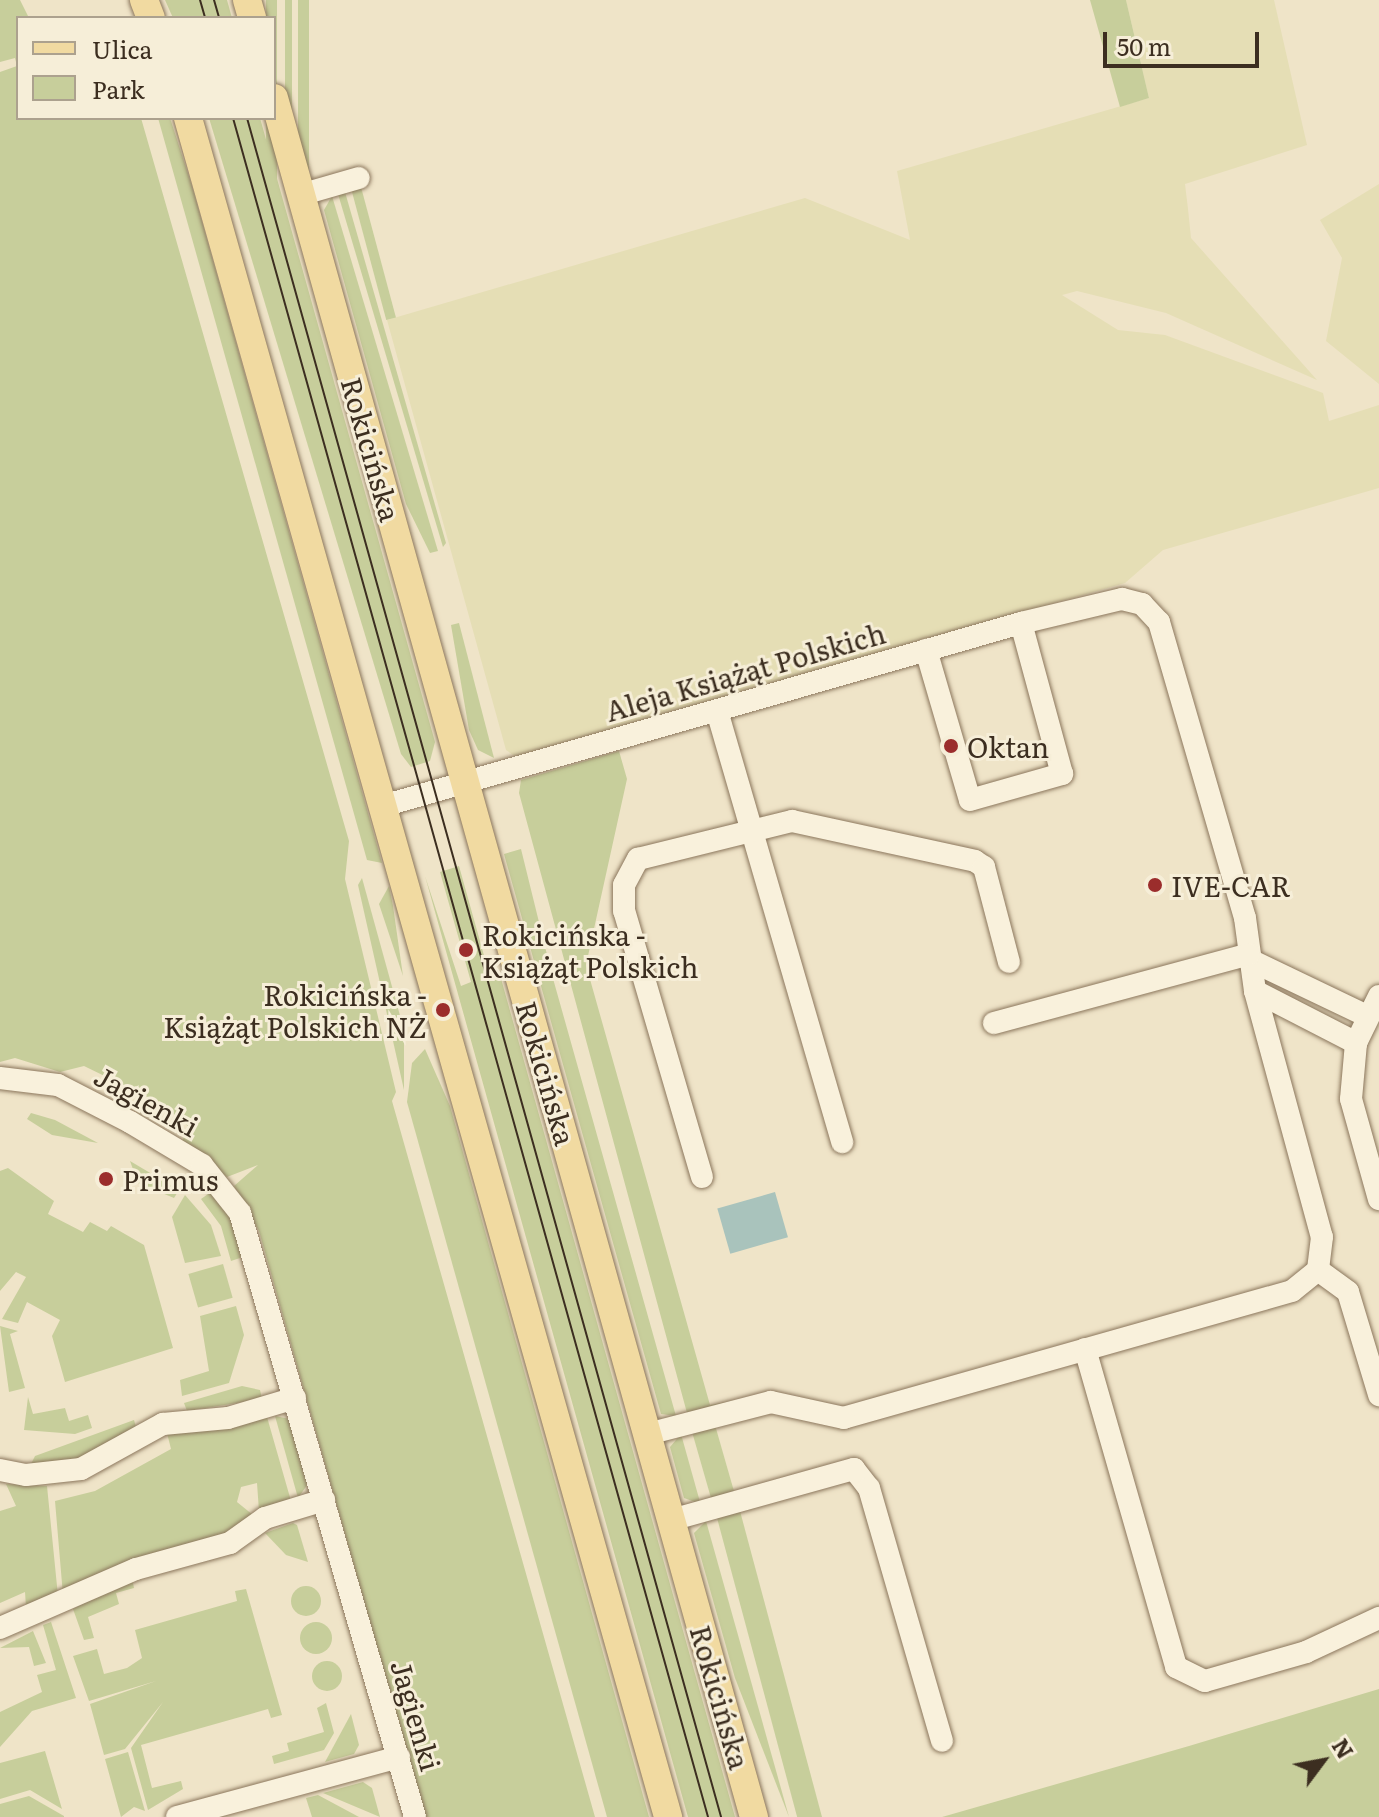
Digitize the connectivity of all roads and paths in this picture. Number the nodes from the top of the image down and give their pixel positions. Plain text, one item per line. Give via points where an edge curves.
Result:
1 (276, 105) edge
2 (189, 120) edge
3 (359, 178) dead end
4 (300, 195) junction
5 (1021, 623) junction
6 (926, 650) junction
7 (717, 711) junction
8 (465, 783) junction
9 (386, 805) junction
10 (751, 826) junction
11 (1250, 957) junction
12 (1009, 962) dead end
13 (1255, 991) junction
14 (1379, 996) edge
15 (1367, 1016) junction
16 (994, 1023) dead end
17 (1356, 1043) junction
18 (0, 1078) edge
19 (842, 1142) dead end
20 (702, 1177) dead end
21 (1379, 1199) edge
22 (1318, 1270) junction
23 (1085, 1349) junction
24 (1379, 1395) edge
25 (295, 1398) junction
26 (647, 1434) junction
27 (0, 1470) edge
28 (324, 1500) junction
29 (671, 1520) junction
30 (1379, 1618) edge
31 (0, 1628) edge
32 (942, 1741) dead end
33 (399, 1757) junction
34 (177, 1817) edge
35 (415, 1817) edge
36 (668, 1817) edge
37 (754, 1817) edge

1 - 4 main road, Rokicińska
2 - 9 main road
3 - 4 street
4 - 8 main road, Rokicińska
5 - 6 street, Aleja Książąt Polskich
5 - 6 street via 1062,774 970,800
5 - 11 street, Aleja Książąt Polskich via 1122,599 1142,604 1159,622
6 - 7 street, Aleja Książąt Polskich
7 - 8 street, Aleja Książąt Polskich
7 - 10 street
8 - 9 street, Aleja Książąt Polskich
8 - 26 main road, Rokicińska
9 - 36 main road
10 - 12 street via 792,821 975,861 984,867
10 - 19 street
10 - 20 street via 638,859 624,885 624,911
11 - 13 street
11 - 15 street
11 - 16 street
13 - 17 street
13 - 22 street via 1322,1237
14 - 15 street
15 - 17 street
17 - 21 street via 1351,1099
18 - 25 street, Jagienki via 69,1090 183,1153 221,1184 251,1238
22 - 23 street via 1292,1291
22 - 24 street via 1348,1292
23 - 26 street via 844,1418 771,1402
23 - 30 street via 1176,1667 1205,1681 1306,1652
25 - 27 street via 228,1418 163,1424 81,1469 26,1475
25 - 28 street, Jagienki
26 - 29 main road, Rokicińska
28 - 31 street via 265,1518 230,1543 136,1569
28 - 33 street, Jagienki
29 - 32 street via 854,1469 869,1488
29 - 37 main road, Rokicińska
33 - 34 street
33 - 35 street, Jagienki

